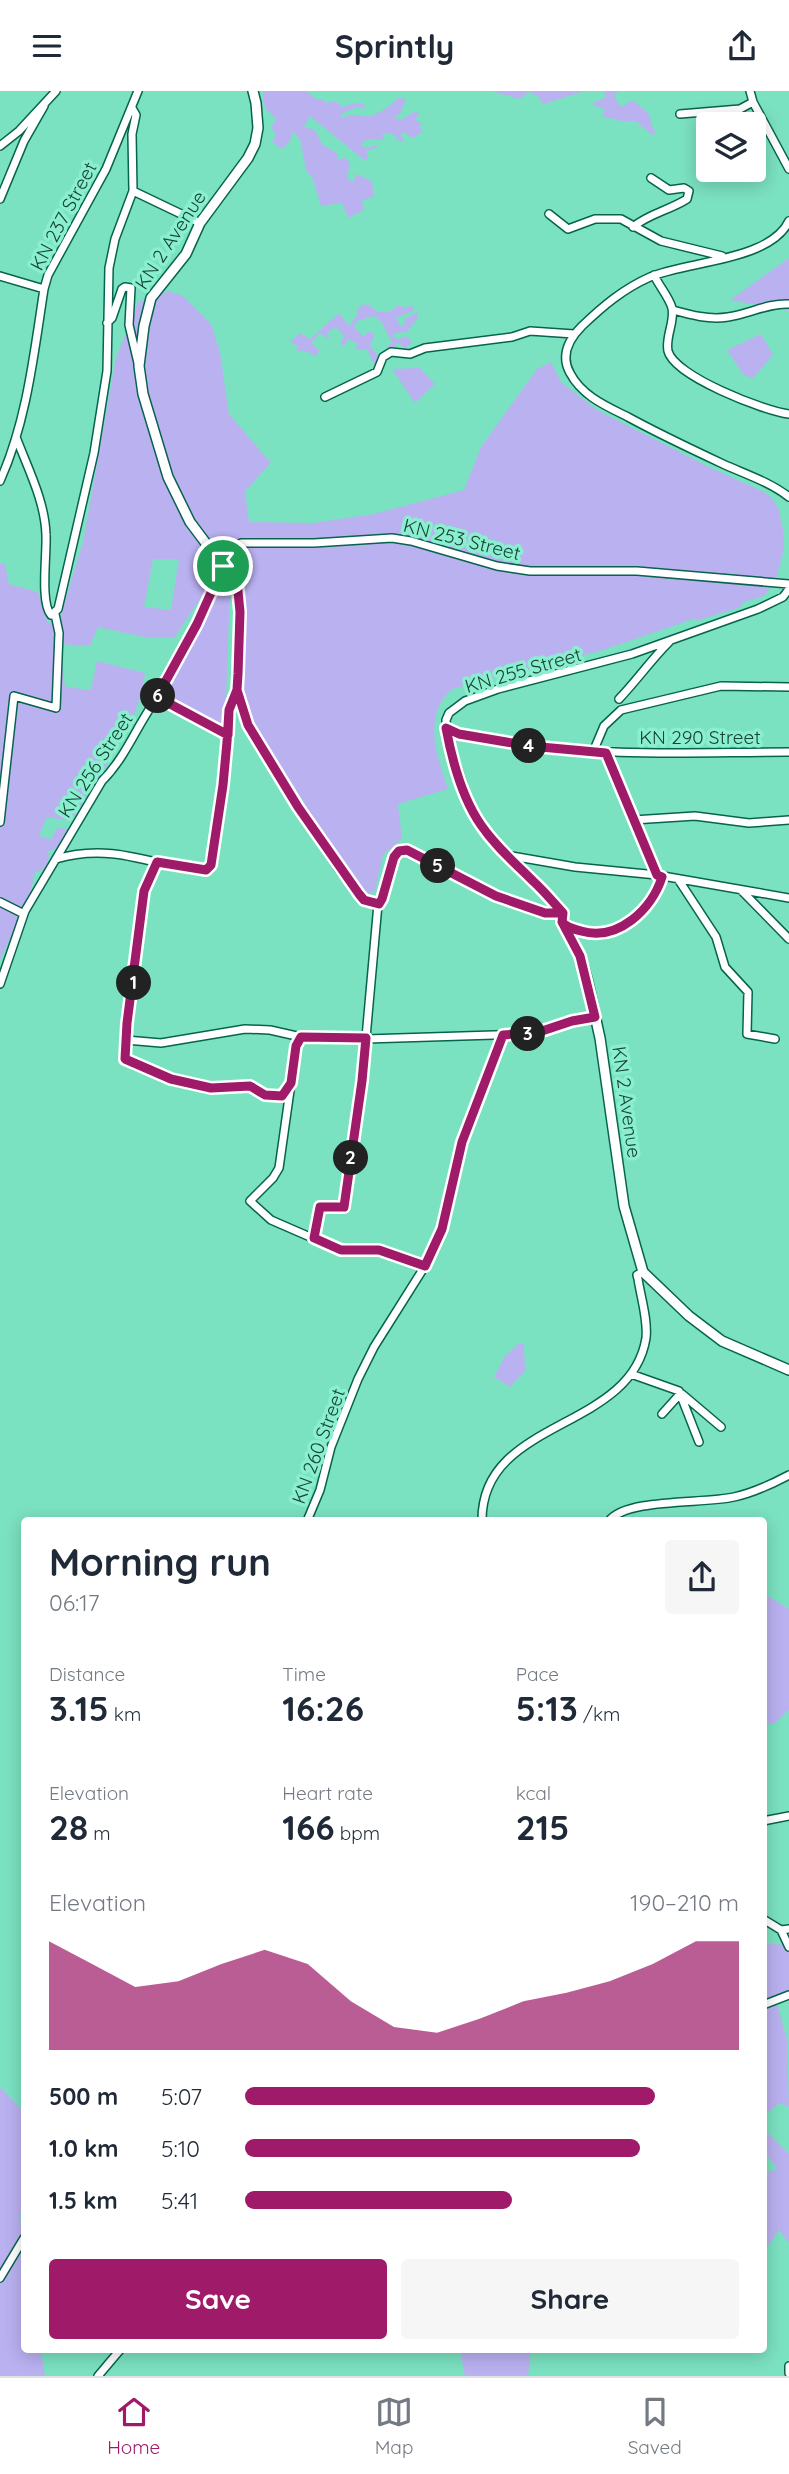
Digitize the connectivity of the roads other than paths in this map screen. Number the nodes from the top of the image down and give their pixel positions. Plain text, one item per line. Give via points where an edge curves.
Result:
1 (56, 91) edge
2 (138, 91) edge
3 (253, 91) edge
4 (750, 91) edge
5 (753, 101) junction
6 (44, 106) junction
7 (132, 108) junction
8 (680, 114) dead end
9 (0, 146) edge
10 (789, 169) edge
11 (651, 178) dead end
12 (133, 191) junction
13 (0, 198) edge
14 (549, 214) dead end
15 (789, 221) edge
16 (200, 223) junction
17 (633, 227) junction
18 (725, 257) junction
19 (654, 275) junction
20 (0, 277) edge
21 (44, 289) junction
22 (789, 303) edge
23 (673, 310) junction
24 (107, 323) junction
25 (574, 334) junction
26 (139, 366) junction
27 (326, 397) dead end
28 (789, 414) edge
29 (16, 437) junction
30 (0, 481) edge
31 (789, 497) edge
32 (223, 566) junction
33 (789, 586) edge
34 (786, 599) edge
35 (55, 614) junction
36 (672, 639) junction
37 (789, 687) edge
38 (237, 690) junction
39 (157, 697) junction
40 (619, 699) dead end
41 (446, 728) junction
42 (228, 735) junction
43 (593, 752) junction
44 (789, 752) edge
45 (606, 753) junction
46 (633, 820) junction
47 (789, 820) edge
48 (0, 822) edge
49 (505, 855) junction
50 (56, 859) junction
51 (157, 862) junction
52 (659, 876) junction
53 (678, 879) junction
54 (740, 890) junction
55 (789, 898) edge
56 (0, 902) edge
57 (379, 904) junction
58 (563, 913) junction
59 (24, 914) junction
60 (565, 926) junction
61 (789, 939) edge
62 (0, 984) edge
63 (595, 1017) junction
64 (503, 1035) junction
65 (301, 1037) junction
66 (366, 1038) junction
67 (775, 1039) dead end
68 (126, 1040) junction
69 (291, 1083) junction
70 (314, 1238) junction
71 (425, 1266) junction
72 (643, 1272) junction
73 (789, 1370) edge
74 (631, 1374) junction
75 (680, 1393) junction
76 (662, 1414) dead end
77 (721, 1427) dead end
78 (699, 1442) dead end
79 (789, 1475) edge
80 (309, 1517) edge
81 (482, 1517) edge
82 (613, 1517) edge
83 (789, 1816) edge
84 (767, 1820) edge
85 (767, 1921) edge
86 (785, 1929) edge
87 (789, 1947) edge
88 (789, 1994) edge
89 (767, 2003) edge
90 (21, 2243) edge
91 (0, 2278) edge
92 (117, 2353) edge
93 (789, 2366) edge
94 (789, 2373) edge
95 (98, 2376) edge

1 - 6 street
2 - 7 street, KN 237 Street
3 - 16 main road, KN 2 Avenue via 258,128 255,144
4 - 5 street
5 - 8 street via 740,109
5 - 10 street
6 - 9 street
6 - 13 street
7 - 12 street via 136,115
7 - 21 street, KN 237 Street
11 - 17 street via 669,190 684,188 687,199
12 - 16 street
12 - 24 street via 112,254
14 - 17 street via 568,229 595,219 621,219
15 - 18 street via 767,244
16 - 26 main road, KN 2 Avenue via 186,254 151,297
17 - 18 street via 661,241
18 - 19 street
19 - 23 street
19 - 25 street via 624,289
20 - 21 street
21 - 29 street, KN 237 Street
22 - 23 street via 713,318
23 - 28 street via 667,349 672,359 737,398
24 - 26 street via 122,289 131,288 129,325
24 - 35 street via 107,371 94,453
25 - 27 street via 530,331 411,354 391,352 383,357 377,372
25 - 31 street via 567,346 566,366 587,393 653,431
26 - 32 main road, KN 2 Avenue via 148,415 168,477 190,522
29 - 30 street, KN 237 Street
29 - 35 street via 44,515 46,604 48,613
32 - 33 street, KN 253 Street via 232,548 241,543 392,538 530,571 637,571
32 - 38 main road, KN 2 Avenue via 237,581 239,591
32 - 39 street, KN 256 Street
33 - 34 street, KN 255 Street
34 - 36 street, KN 255 Street
35 - 48 street via 59,633 56,708 14,696
36 - 40 street
36 - 41 street, KN 255 Street via 465,701 449,713
37 - 43 street via 720,686 621,710 604,726
38 - 42 street via 229,710
38 - 57 main road, KN 2 Avenue via 248,725 298,807 364,900
39 - 42 street
39 - 50 street, KN 256 Street
41 - 43 street, KN 290 Street via 530,746
41 - 49 street via 471,809
42 - 51 street via 209,868
43 - 45 street, KN 290 Street
44 - 45 street, KN 290 Street
45 - 46 street
46 - 47 street via 695,815 749,823
46 - 52 street
49 - 52 street
49 - 58 street
50 - 51 street via 79,852
50 - 59 street, KN 256 Street
51 - 68 street via 144,891
52 - 53 street
52 - 60 street via 652,901 626,924 592,934
53 - 54 street
53 - 67 street via 716,937 725,967 748,992 747,1034
54 - 55 street
54 - 61 street
56 - 59 street
57 - 58 main road via 394,857 407,850 496,896 545,913
57 - 66 street
58 - 60 main road, KN 2 Avenue
59 - 62 street, KN 256 Street
60 - 63 main road, KN 2 Avenue via 580,956
63 - 64 street via 539,1032
63 - 72 main road, KN 2 Avenue via 624,1206
64 - 66 street
64 - 71 street, KN 260 Street via 462,1142 442,1229
65 - 66 street
65 - 68 street via 245,1029 161,1043
65 - 69 street
66 - 70 street via 344,1207 320,1207
68 - 69 street via 128,1062 171,1079 211,1088 250,1086 265,1095 282,1096
69 - 70 street via 279,1168 250,1201 271,1220
70 - 71 street via 341,1250 379,1250
71 - 80 street, KN 260 Street via 358,1379
72 - 73 main road, KN 2 Avenue via 688,1316 722,1341
72 - 74 street via 637,1275 646,1338
74 - 75 street
74 - 81 street via 606,1399 513,1453 490,1485
75 - 76 street
75 - 77 street
75 - 78 street
79 - 82 street via 735,1497 650,1505
83 - 84 street
85 - 86 street
86 - 87 street
88 - 89 street
90 - 91 street
92 - 95 street
93 - 94 street

